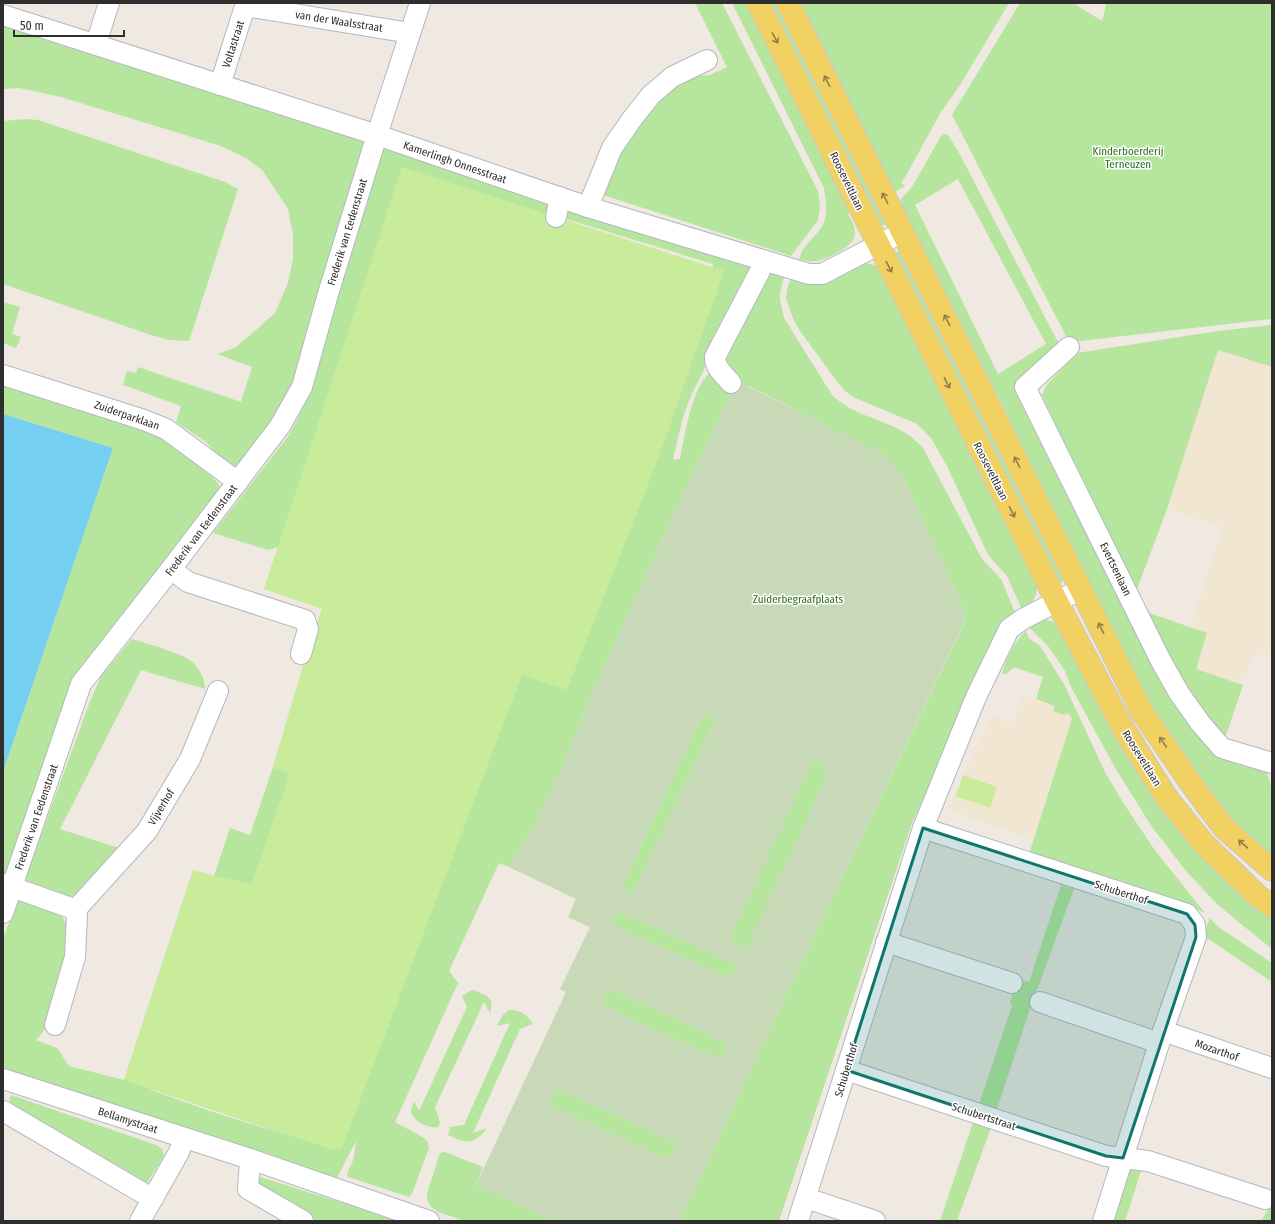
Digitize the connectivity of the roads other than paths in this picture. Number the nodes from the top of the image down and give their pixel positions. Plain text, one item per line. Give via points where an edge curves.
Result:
1 (109, 3) edge
2 (420, 3) edge
3 (758, 3) edge
4 (788, 3) edge
5 (245, 4) edge
6 (3, 15) edge
7 (410, 33) junction
8 (96, 44) junction
9 (707, 60) dead end
10 (220, 85) junction
11 (377, 136) junction
12 (560, 197) junction
13 (588, 207) junction
14 (556, 218) dead end
15 (903, 232) junction
16 (878, 245) junction
17 (764, 261) junction
18 (1069, 347) dead end
19 (3, 375) edge
20 (731, 383) dead end
21 (238, 482) junction
22 (171, 569) junction
23 (1081, 589) junction
24 (1057, 602) junction
25 (304, 652) dead end
26 (218, 691) dead end
27 (1272, 763) edge
28 (923, 828) junction
29 (1272, 870) edge
30 (7, 886) edge
31 (1272, 906) edge
32 (76, 909) junction
33 (3, 913) edge
34 (886, 942) junction
35 (1012, 983) dead end
36 (1040, 1002) dead end
37 (55, 1025) dead end
38 (1161, 1037) junction
39 (1272, 1068) edge
40 (846, 1070) junction
41 (4, 1083) edge
42 (3, 1111) edge
43 (184, 1138) junction
44 (1122, 1158) junction
45 (250, 1159) junction
46 (806, 1198) junction
47 (152, 1199) junction
48 (1265, 1199) dead end
49 (417, 1219) edge
50 (140, 1221) edge
51 (303, 1221) edge
52 (798, 1221) edge
53 (875, 1221) edge
54 (1103, 1221) edge

1 - 8 street
2 - 7 street
3 -> 16 main road, Rooseveltlaan
15 -> 4 main road
5 - 7 street, van der Waalsstraat
5 - 10 street, Voltastraat
6 - 8 street, Kamerlingh Onnesstraat
7 - 11 street
8 - 10 street, Kamerlingh Onnesstraat
9 - 13 street via 672,77 641,107 612,148
10 - 11 street, Kamerlingh Onnesstraat
11 - 12 street, Kamerlingh Onnesstraat
11 - 21 street, Frederik van Eedenstraat via 302,387 280,426
12 - 13 street, Kamerlingh Onnesstraat
12 - 14 street
13 - 17 street, Kamerlingh Onnesstraat
15 - 16 street, Kamerlingh Onnesstraat
23 -> 15 main road
16 - 17 street, Kamerlingh Onnesstraat via 822,274 809,274
16 -> 24 main road, Rooseveltlaan
17 - 20 street via 715,357 718,367
18 - 27 street, Evertsenlaan via 1025,387 1179,693 1222,748
19 - 21 street, Zuiderparklaan via 166,429
21 - 22 street, Frederik van Eedenstraat
22 - 25 street via 188,582 305,620 308,629
22 - 30 street, Frederik van Eedenstraat via 81,684
23 - 24 street, Schuberthof
29 -> 23 main road via 1224,828 1142,712
24 - 28 street, Schuberthof via 1009,629 976,697
24 - 31 main road, Rooseveltlaan via 1123,728 1167,798 1204,844 1259,897
26 - 32 street, Vijverhof via 190,759 147,831
28 - 34 street, Schuberthof
28 - 38 street, Schuberthof via 1187,914 1195,925 1196,937
30 - 32 street
30 - 33 street, Frederik van Eedenstraat
32 - 37 street via 75,958
34 - 35 street
34 - 40 street, Schuberthof
36 - 38 street
38 - 39 street, Mozarthof
38 - 44 street, Schuberthof
40 - 44 street, Schubertstraat via 1106,1156
40 - 46 street, Schuberthof
41 - 43 street, Bellamystraat
42 - 47 street
43 - 45 street, Bellamystraat
43 - 47 street via 179,1152
44 - 48 street via 1148,1161
44 - 54 street, Schuberthof
45 - 49 street, Bellamystraat
45 - 51 street via 248,1189
46 - 52 street, Schuberthof
46 - 53 street
47 - 50 street

